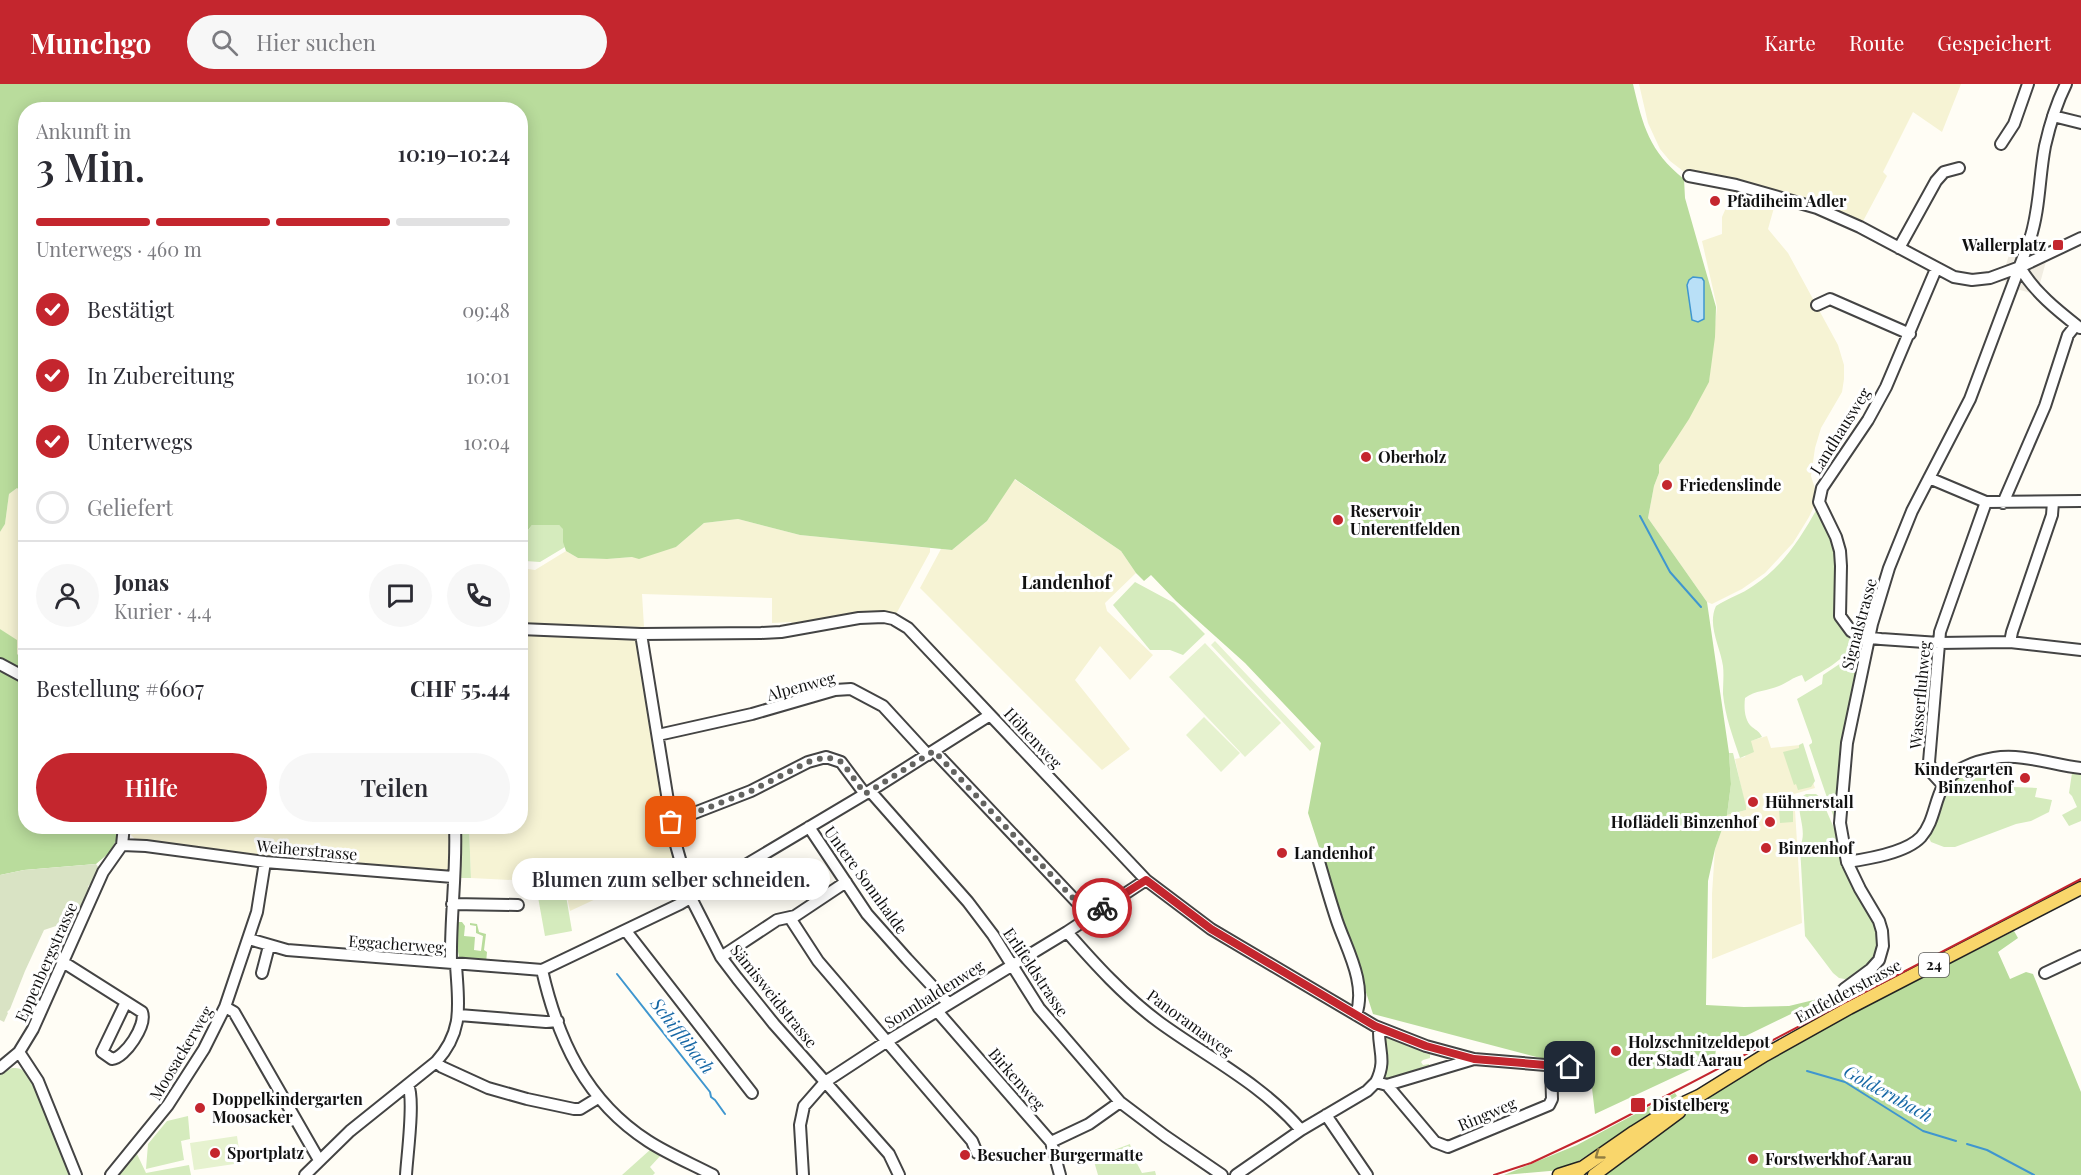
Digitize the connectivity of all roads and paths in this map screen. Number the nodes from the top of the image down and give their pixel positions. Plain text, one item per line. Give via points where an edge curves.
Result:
1 (2028, 84) edge
2 (2066, 84) edge
3 (2053, 116) junction
4 (2081, 123) edge
5 (2001, 144) dead end
6 (1959, 168) dead end
7 (1689, 176) dead end
8 (2081, 238) edge
9 (1899, 248) junction
10 (2020, 267) junction
11 (1936, 269) junction
12 (1817, 305) dead end
13 (2079, 327) edge
14 (1910, 334) junction
15 (1929, 478) junction
16 (2081, 501) edge
17 (1986, 502) junction
18 (2053, 502) junction
19 (2003, 503) junction
20 (528, 629) edge
21 (641, 634) junction
22 (1868, 637) junction
23 (2010, 642) junction
24 (1939, 643) junction
25 (2081, 648) edge
26 (0, 664) edge
27 (18, 674) edge
28 (990, 715) junction
29 (658, 735) junction
30 (931, 753) junction
31 (2081, 768) edge
32 (1943, 785) junction
33 (868, 793) junction
34 (671, 822) junction
35 (809, 827) junction
36 (123, 834) edge
37 (455, 834) edge
38 (122, 845) junction
39 (1318, 858) dead end
40 (265, 862) junction
41 (1847, 862) junction
42 (453, 877) junction
43 (1146, 880) junction
44 (846, 882) junction
45 (2081, 888) edge
46 (691, 898) junction
47 (452, 903) junction
48 (518, 905) dead end
49 (1090, 916) junction
50 (790, 918) junction
51 (626, 931) junction
52 (1067, 932) junction
53 (249, 939) junction
54 (269, 945) junction
55 (2081, 956) edge
56 (721, 957) junction
57 (63, 962) junction
58 (453, 963) junction
59 (1011, 964) junction
60 (542, 970) junction
61 (262, 973) dead end
62 (2045, 973) dead end
63 (1844, 989) dead end
64 (126, 1002) junction
65 (948, 1004) junction
66 (225, 1007) junction
67 (937, 1011) junction
68 (459, 1015) junction
69 (1356, 1015) junction
70 (558, 1021) junction
71 (1379, 1028) junction
72 (886, 1042) junction
73 (19, 1052) junction
74 (1474, 1059) junction
75 (436, 1062) junction
76 (1551, 1066) junction
77 (1570, 1067) dead end
78 (0, 1068) edge
79 (825, 1082) junction
80 (1382, 1084) junction
81 (408, 1085) junction
82 (752, 1092) dead end
83 (1699, 1096) junction
84 (598, 1098) junction
85 (1120, 1102) junction
86 (1326, 1115) junction
87 (1301, 1130) junction
88 (1051, 1142) junction
89 (977, 1153) dead end
90 (319, 1160) junction
91 (1579, 1172) edge
92 (76, 1175) edge
93 (111, 1175) edge
94 (305, 1175) edge
95 (406, 1175) edge
96 (711, 1175) edge
97 (803, 1175) edge
98 (899, 1175) edge
99 (1059, 1175) edge
100 (1222, 1175) edge
101 (1236, 1175) edge
102 (1367, 1175) edge
103 (1559, 1175) edge
104 (1594, 1175) edge

1 - 5 street via 2014,124
2 - 3 street, Signalstrasse
3 - 4 street
3 - 10 street, Signalstrasse via 2045,146 2036,222
6 - 9 street via 1944,172 1936,181
7 - 9 street via 1817,208
8 - 10 street
9 - 11 street
10 - 11 street via 1972,280
10 - 13 street via 2039,293
10 - 15 street, Signalstrasse via 1970,399
11 - 14 street, Landhausweg
12 - 14 street via 1830,299
13 - 19 street via 2068,335 2045,406
14 - 22 street, Landhausweg via 1886,387 1822,488 1819,502 1840,551 1840,616 1851,631
15 - 17 street
15 - 22 street, Signalstrasse via 1889,568
16 - 18 street
17 - 19 street
17 - 24 street, Wasserfluhweg
18 - 19 street
18 - 23 street
20 - 21 street, Höhenweg
21 - 28 street, Höhenweg via 781,632 859,618 893,619 908,628
21 - 29 street, Sämisweidstrasse
22 - 24 street
22 - 41 street, Signalstrasse via 1846,743 1840,823
23 - 24 street
23 - 25 street
24 - 32 street, Wasserfluhweg via 1929,762 1932,773
26 - 27 street
28 - 30 street
28 - 43 street, Höhenweg
29 - 30 street, Alpenweg via 851,689 883,706
29 - 34 street, Sämisweidstrasse
30 - 33 street
30 - 49 street, Alpenweg
31 - 32 street via 1995,758 1965,766
32 - 41 street via 1931,821 1918,839 1886,854
33 - 34 street, Erlifeldstrasse via 842,762 826,757
33 - 35 street
33 - 59 street, Erlifeldstrasse via 968,902
34 - 46 street, Sämisweidstrasse
35 - 44 street, Untere Sonnhalde
35 - 46 street
36 - 38 street, Eppenbergstrasse
37 - 42 street
38 - 40 street, Weiherstrasse
38 - 57 street, Eppenbergstrasse via 103,872
39 - 69 street via 1357,973 1360,1001
40 - 42 street, Weiherstrasse
40 - 53 street, Moosackerweg
41 - 63 street, Signalstrasse via 1878,921 1883,946 1871,969
42 - 47 street
43 - 49 street, Sonnhaldenweg
43 - 69 street, Höhenweg via 1211,929
44 - 50 street
44 - 65 street, Untere Sonnhalde via 874,921
45 - 83 main road, Entfelderstrasse / 24 via 1849,1008
46 - 51 street
46 - 56 street, Sämisweidstrasse
47 - 48 street
47 - 58 street
49 - 52 street, Sonnhaldenweg
50 - 56 street via 777,920
50 - 72 street via 818,961
51 - 60 street
51 - 82 street
52 - 59 street, Sonnhaldenweg
52 - 87 street, Panoramaweg via 1130,998 1271,1098
53 - 54 street, Eggacherweg
53 - 66 street, Moosackerweg
54 - 58 street, Eggacherweg via 287,950
54 - 61 street
55 - 62 street
56 - 79 street, Sämisweidstrasse
57 - 64 street
57 - 73 street, Eppenbergstrasse
58 - 60 street, Eggacherweg
58 - 68 street
59 - 65 street, Sonnhaldenweg
59 - 85 street, Erlifeldstrasse via 1039,1008
60 - 70 street
64 - 64 street via 144,1017 123,1054 112,1059 102,1052
65 - 67 street, Sonnhaldenweg
66 - 90 street via 234,1012
66 - 93 street, Moosackerweg via 168,1105
67 - 72 street, Sonnhaldenweg
67 - 88 street, Birkenweg
68 - 70 street
68 - 75 street via 456,1033
69 - 71 street, Höhenweg
70 - 84 street via 568,1052
71 - 74 street, Höhenweg
71 - 80 street
72 - 79 street, Sonnhaldenweg
72 - 89 street via 972,1141
73 - 78 street, Eppenbergstrasse
73 - 92 street via 38,1081
74 - 76 street
74 - 80 street
75 - 81 street
75 - 84 street via 488,1088 527,1099 574,1109
76 - 77 street
76 - 80 street, Ringweg via 1549,1105 1448,1146 1435,1142
79 - 97 street, Sonnhaldenweg via 804,1106 800,1125
79 - 98 street, Sämisweidstrasse via 891,1158
80 - 86 street
81 - 90 street
81 - 95 street via 411,1091
83 -> 91 main road, Entfelderstrasse / 24 via 1643,1126
83 - 104 main road, Entfelderstrasse / 24
84 - 96 street via 649,1142
85 - 88 street via 1089,1124
85 - 100 street, Erlifeldstrasse
86 - 87 street
86 - 102 street
87 - 101 street
88 - 99 street, Birkenweg
90 - 94 street
91 - 103 main road, Entfelderstrasse

